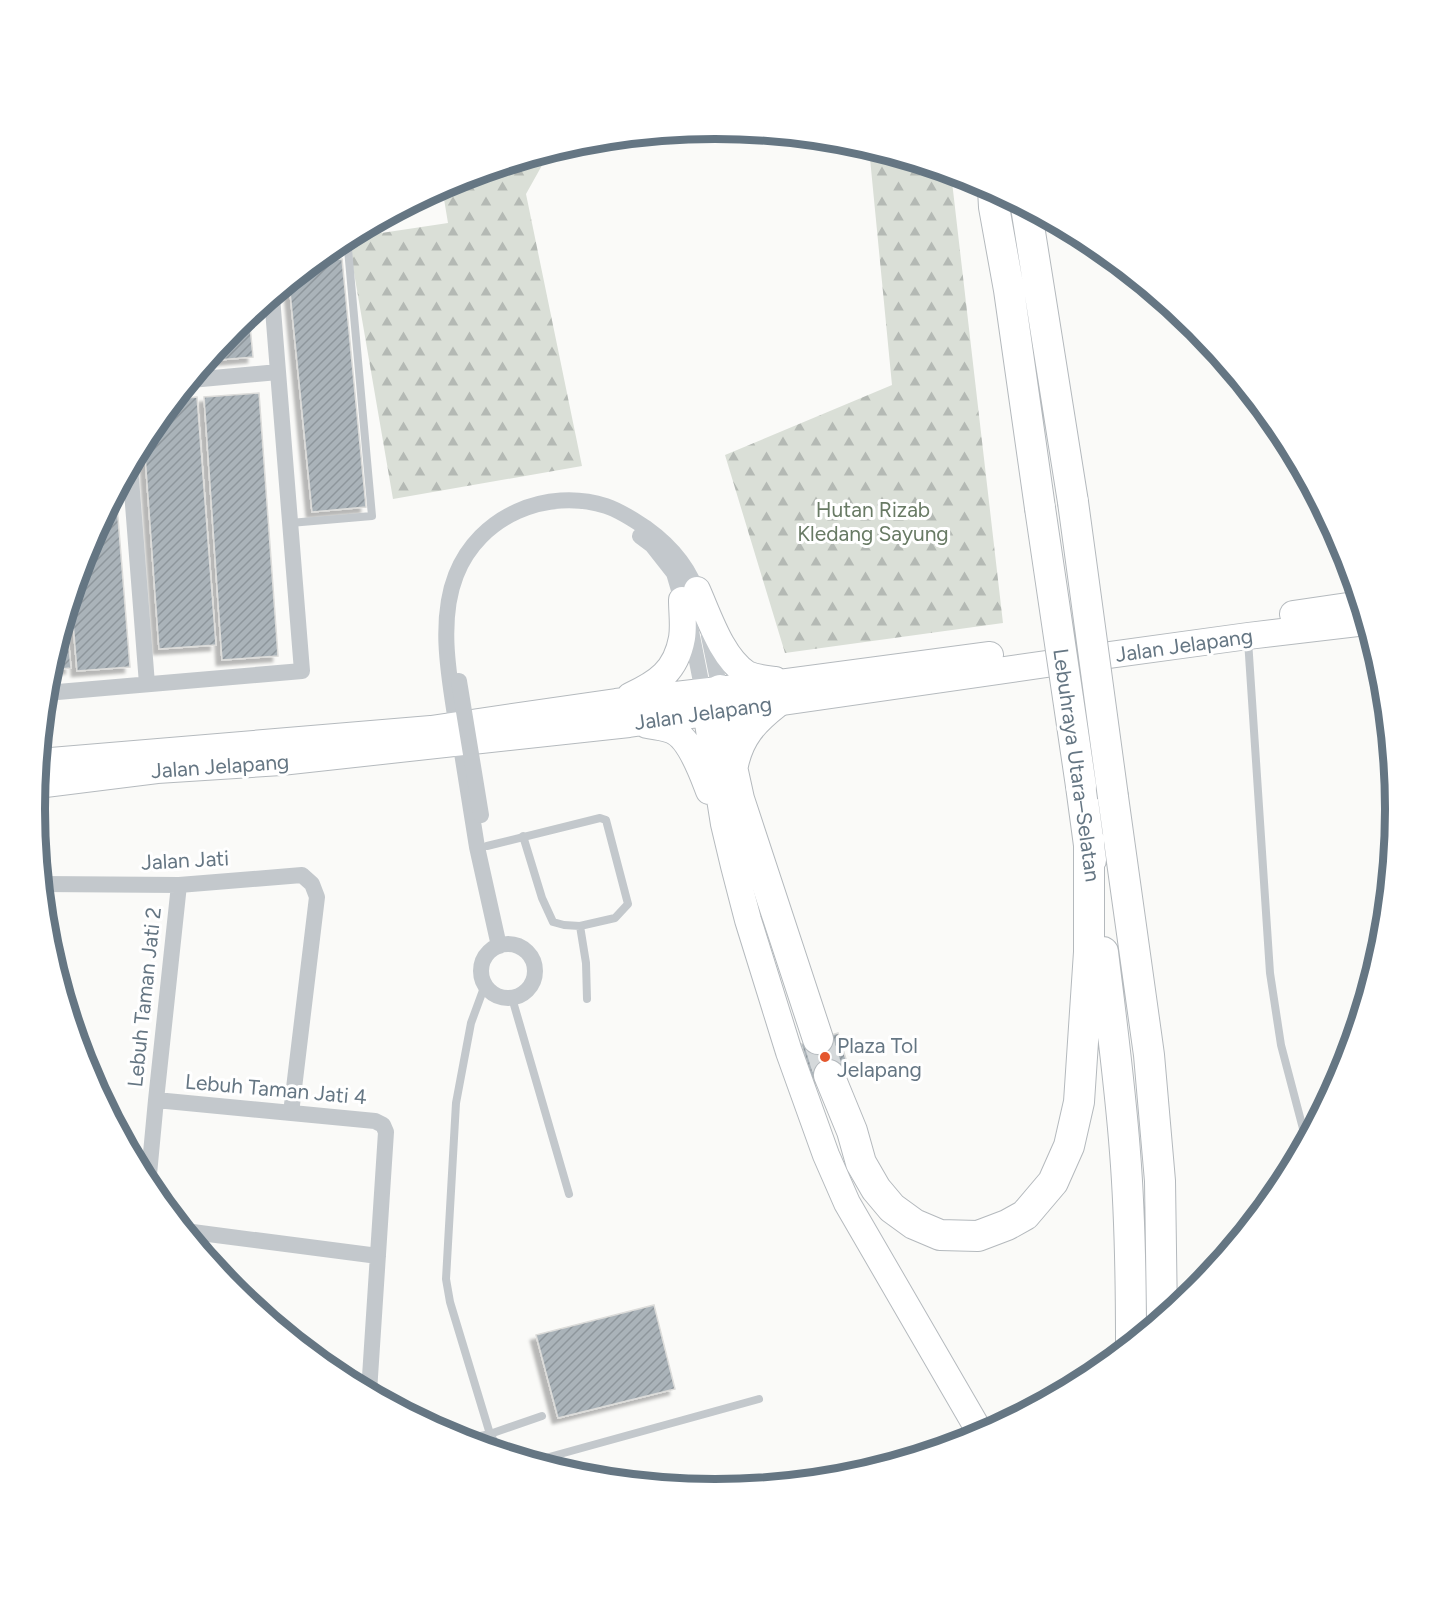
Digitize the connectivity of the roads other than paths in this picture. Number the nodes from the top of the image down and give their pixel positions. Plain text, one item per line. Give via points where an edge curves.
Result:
1 (995, 201) edge
2 (1028, 217) edge
3 (347, 249) edge
4 (273, 305) edge
5 (279, 372) junction
6 (201, 379) edge
7 (131, 481) edge
8 (290, 523) junction
9 (689, 595) junction
10 (1352, 605) edge
11 (1358, 623) edge
12 (1248, 636) junction
13 (147, 684) junction
14 (56, 692) edge
15 (781, 693) junction
16 (713, 701) junction
17 (622, 713) junction
18 (46, 761) edge
19 (732, 767) junction
20 (46, 784) edge
21 (724, 824) junction
22 (523, 837) junction
23 (1089, 840) junction
24 (487, 846) junction
25 (50, 885) edge
26 (179, 885) junction
27 (580, 926) junction
28 (505, 945) junction
29 (485, 985) junction
30 (512, 998) junction
31 (587, 999) dead end
32 (818, 1039) tunnel mouth
33 (829, 1075) tunnel mouth
34 (156, 1100) junction
35 (291, 1113) junction
36 (1303, 1129) edge
37 (150, 1168) edge
38 (569, 1194) dead end
39 (196, 1232) edge
40 (378, 1256) junction
41 (1162, 1308) edge
42 (1131, 1335) edge
43 (368, 1381) edge
44 (759, 1399) dead end
45 (542, 1416) dead end
46 (976, 1426) edge
47 (490, 1434) junction
48 (481, 1436) edge
49 (494, 1441) edge
50 (548, 1457) edge

1 - 23 highway, Lebuhraya Utara–Selatan, bridge
2 - 41 highway, Lebuhraya Utara–Selatan, bridge via 1073,502 1149,1055 1160,1181
3 - 8 lane via 372,516
4 - 5 street
5 - 6 street
5 - 8 street
7 - 13 street
8 - 13 street via 302,670
9 - 15 main road via 730,658
9 - 16 street via 716,664
9 - 17 main road via 682,637 672,664
9 - 24 street, bridge via 652,545 608,516 577,508 532,513 496,533 473,558 458,597 455,642
9 - 28 street via 692,577 660,538 608,506 578,500 532,505 503,518 470,548 455,576 446,628 450,682 477,847
10 - 15 main road, Jalan Jelapang
11 - 12 main road, Jalan Jelapang
12 - 15 main road, Jalan Jelapang
12 - 36 lane via 1270,973 1281,1045
13 - 14 street
15 - 16 main road, Jalan Jelapang
15 - 19 highway via 747,730
16 - 17 main road, Jalan Jelapang
16 - 19 highway
16 - 21 main road
17 - 18 main road, Jalan Jelapang
17 - 20 main road, Jalan Jelapang via 281,762 157,770
17 - 21 main road via 673,730 684,741 699,764
19 - 32 highway
21 - 46 main road via 789,1052 826,1155 847,1203
22 - 24 lane
22 - 27 lane via 553,922
22 - 27 lane via 600,818 606,820 628,904 615,918
23 - 33 highway via 1089,952 1079,1102 1069,1146 1053,1182 1025,1215 978,1236 940,1235 914,1224 892,1208 861,1163
23 - 42 highway, Lebuhraya Utara–Selatan via 1126,1152
24 - 28 street
25 - 26 street, Jalan Jati
26 - 34 street, Lebuh Taman Jati 2
26 - 35 street, Jalan Jati via 302,875 312,884 317,897
27 - 31 lane
28 - 29 street via 492,949 483,962
28 - 30 street via 519,946 535,966 528,990
29 - 30 street via 496,996
29 - 47 lane via 471,1023 456,1103 446,1279
30 - 38 lane
34 - 35 street, Lebuh Taman Jati 4
34 - 37 street, Lebuh Taman Jati 2
35 - 40 street, Lebuh Taman Jati 4 via 383,1125 386,1132
39 - 40 street
40 - 43 street
44 - 50 lane
45 - 47 lane
47 - 48 lane
47 - 49 lane

